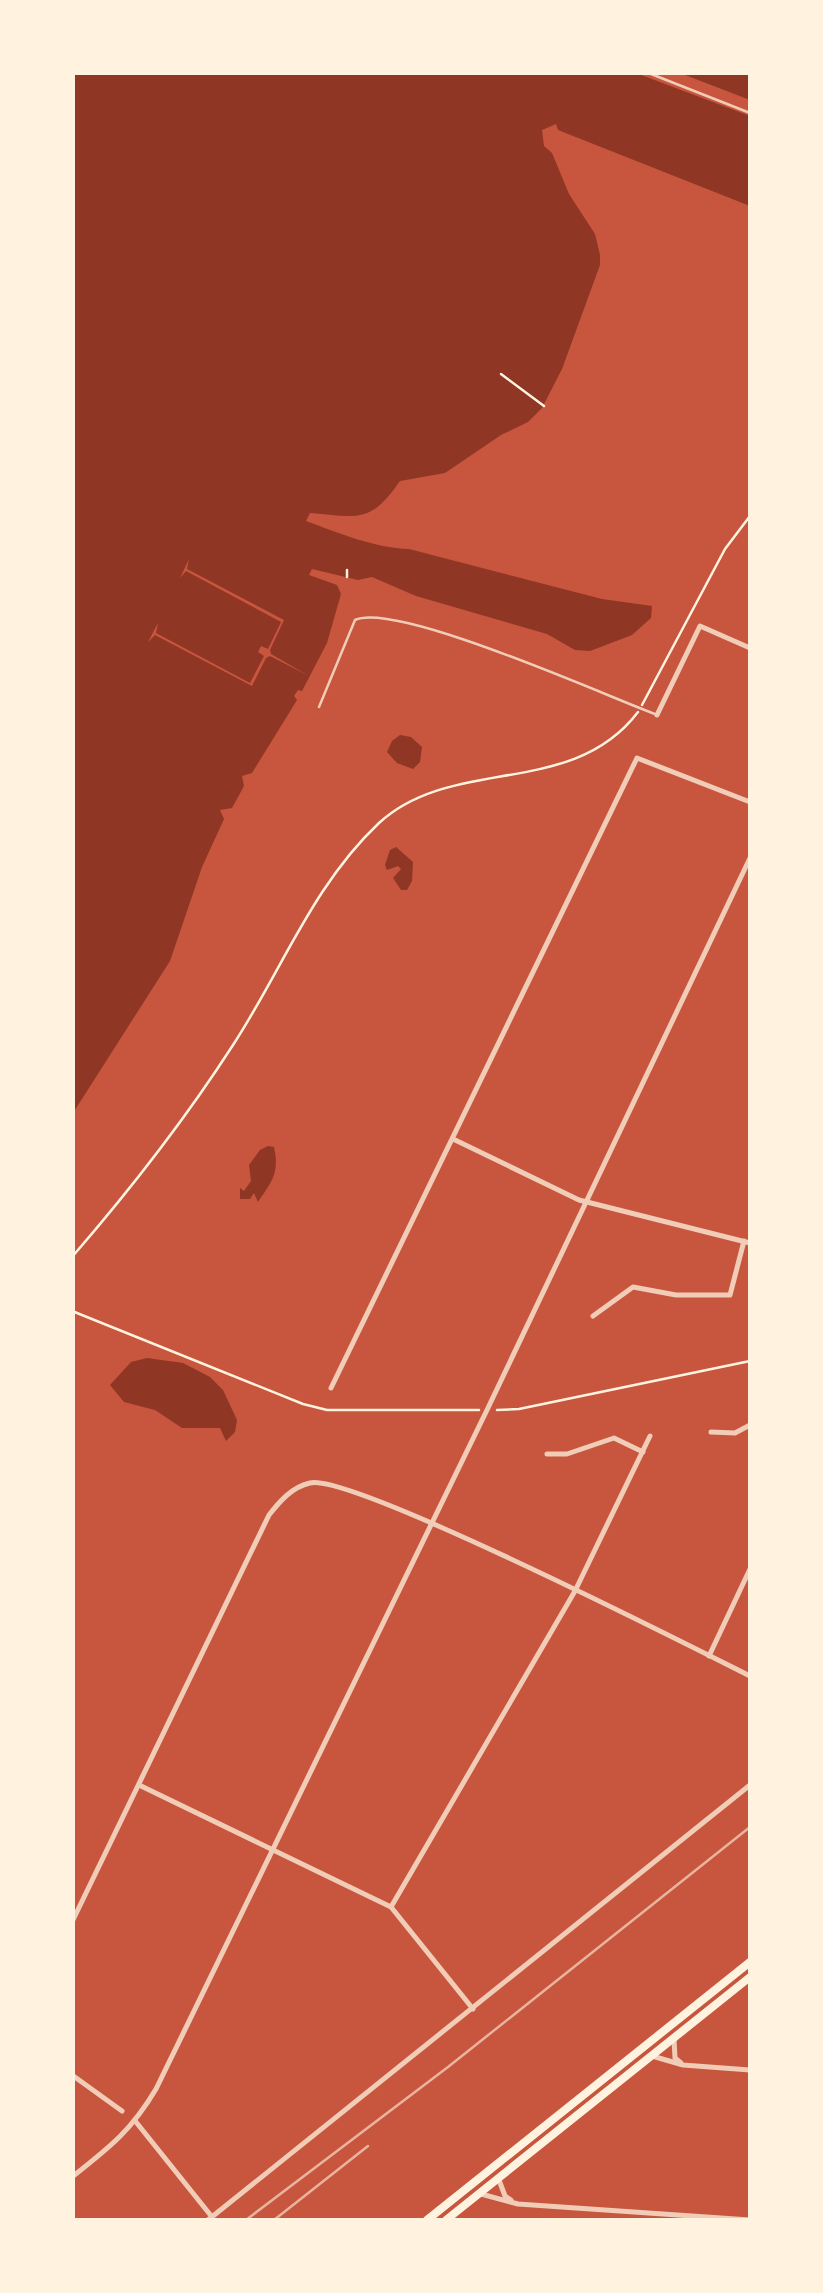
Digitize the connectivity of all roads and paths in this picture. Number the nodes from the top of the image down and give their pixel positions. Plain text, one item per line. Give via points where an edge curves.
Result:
1 (646, 72) edge
2 (750, 113) edge
3 (501, 374) dead end
4 (544, 406) dead end
5 (750, 516) edge
6 (347, 570) dead end
7 (347, 577) dead end
8 (750, 648) edge
9 (319, 706) dead end
10 (640, 708) junction
11 (657, 715) joint
12 (750, 802) edge
13 (750, 858) edge
14 (452, 1138) junction
15 (584, 1202) junction
16 (747, 1242) edge
17 (72, 1257) edge
18 (72, 1311) edge
19 (592, 1316) dead end
20 (750, 1361) edge
21 (331, 1388) dead end
22 (487, 1410) junction
23 (750, 1425) edge
24 (711, 1432) dead end
25 (650, 1436) dead end
26 (643, 1452) junction
27 (547, 1454) dead end
28 (430, 1522) junction
29 (750, 1569) edge
30 (575, 1591) junction
31 (709, 1656) junction
32 (750, 1676) edge
33 (139, 1785) junction
34 (750, 1785) edge
35 (272, 1850) junction
36 (391, 1907) junction
37 (72, 1922) edge
38 (750, 1962) edge
39 (750, 1977) edge
40 (473, 2009) junction
41 (674, 2039) junction
42 (652, 2056) junction
43 (683, 2065) junction
44 (750, 2070) edge
45 (72, 2076) edge
46 (122, 2111) dead end
47 (136, 2122) junction
48 (72, 2177) edge
49 (499, 2180) junction
50 (480, 2194) junction
51 (518, 2204) junction
52 (210, 2219) edge
53 (427, 2220) edge
54 (446, 2220) edge
55 (750, 2220) edge

1 - 2 lane
3 - 4 path
5 - 10 path via 724,548
6 - 7 path
8 - 11 street via 700,626
9 - 10 lane via 356,620 370,617 510,655
10 - 11 lane
10 - 17 path via 623,732 586,755 423,795 380,822 311,907 218,1067
12 - 14 street via 636,758
13 - 15 street
14 - 15 street
14 - 21 street
15 - 16 street
15 - 22 street
16 - 19 street via 730,1295 632,1287
18 - 22 path via 327,1410
20 - 22 path
22 - 28 street
23 - 24 street via 735,1433
25 - 26 street
26 - 27 street via 614,1438
26 - 30 street
28 - 30 street
28 - 33 street via 338,1485 312,1482 283,1497 268,1515
28 - 35 street
29 - 31 street
30 - 31 street
30 - 36 street
31 - 32 street
33 - 35 street
33 - 37 street
34 - 40 street
35 - 36 street
35 - 47 street
36 - 40 street
38 - 53 main road
39 - 41 main road
40 - 52 street
41 - 42 main road
41 - 43 street via 675,2058
42 - 43 street
42 - 49 main road
43 - 44 street
45 - 46 street
47 - 48 street
47 - 52 street
49 - 50 main road
49 - 51 street via 505,2196
50 - 51 street
50 - 54 main road
51 - 55 street

